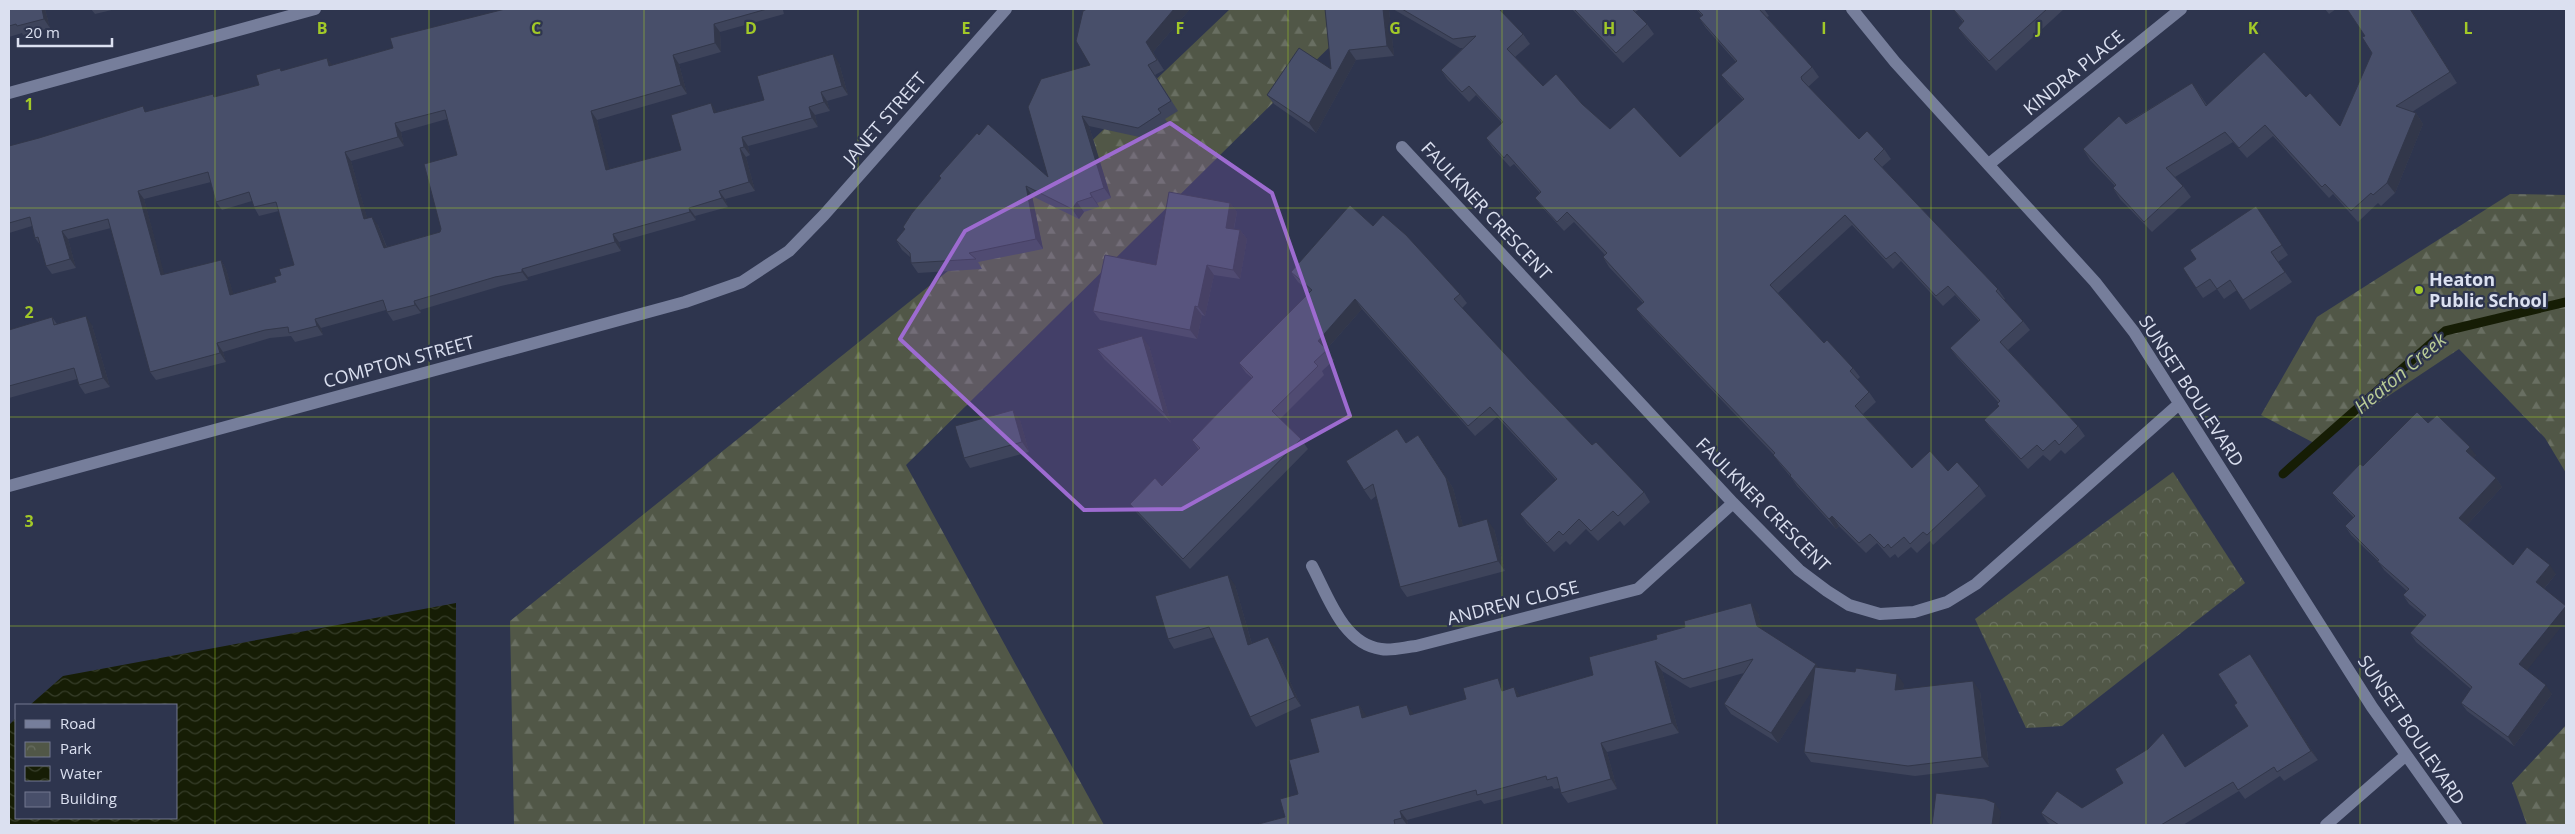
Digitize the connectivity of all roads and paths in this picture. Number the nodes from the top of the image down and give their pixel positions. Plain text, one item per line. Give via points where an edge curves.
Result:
1 (316, 9) edge
2 (1006, 9) edge
3 (1852, 9) edge
4 (2181, 9) edge
5 (9, 93) edge
6 (1402, 147) dead end
7 (1989, 164) junction
8 (789, 251) joint
9 (2179, 404) junction
10 (9, 486) edge
11 (1733, 503) junction
12 (1312, 566) dead end
13 (2405, 756) junction
14 (2326, 825) edge
15 (2456, 825) edge

1 - 5 street
2 - 8 street, JANET STREET
3 - 7 street, SUNSET BOULEVARD via 1895,62
4 - 7 street, KINDRA PLACE
6 - 11 street, FAULKNER CRESCENT
7 - 9 street, SUNSET BOULEVARD via 2095,282 2134,332
8 - 10 street, COMPTON STREET via 742,282 685,302
9 - 11 street, FAULKNER CRESCENT via 1976,584 1947,602 1914,612 1880,614 1842,601 1799,570
9 - 13 street, SUNSET BOULEVARD
11 - 12 street, ANDREW CLOSE via 1638,589 1416,646 1381,649 1356,639 1339,616
13 - 14 street
13 - 15 street, SUNSET BOULEVARD

